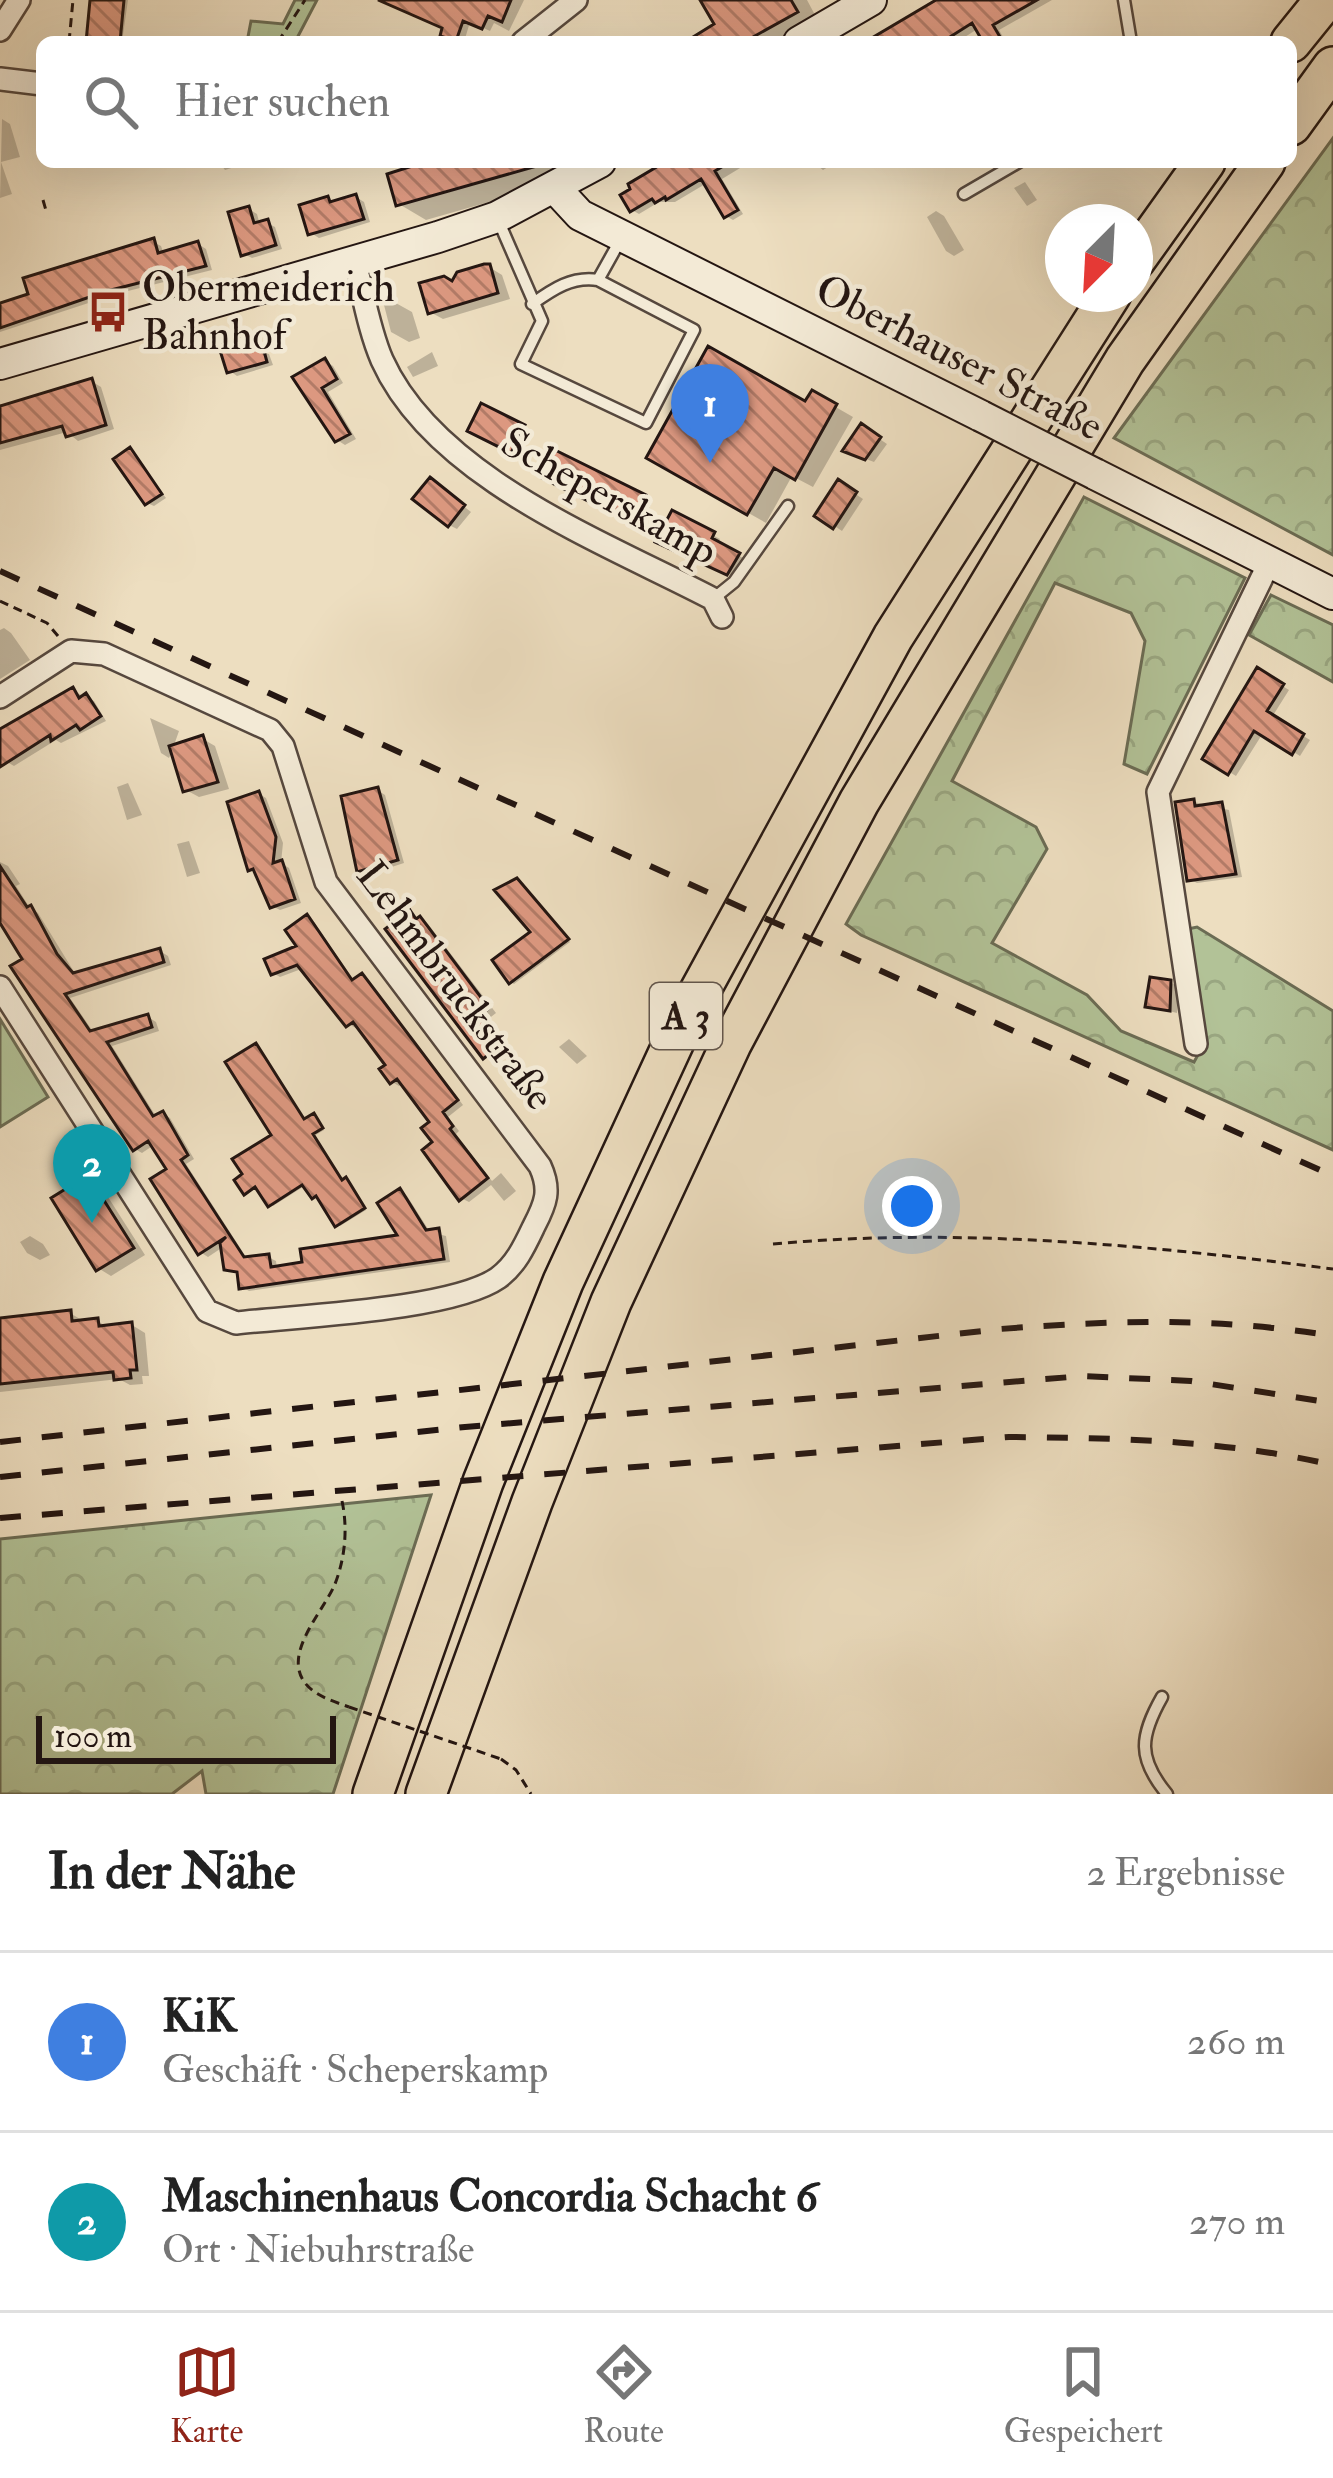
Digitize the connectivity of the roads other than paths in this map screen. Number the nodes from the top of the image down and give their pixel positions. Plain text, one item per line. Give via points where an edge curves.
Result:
1 (19, 0) edge
2 (576, 0) edge
3 (871, 0) edge
4 (1124, 0) edge
5 (1325, 0) edge
6 (548, 24) junction
7 (0, 30) edge
8 (531, 36) edge
9 (558, 36) edge
10 (809, 36) edge
11 (1130, 36) edge
12 (1296, 36) edge
13 (1333, 67) edge
14 (0, 79) edge
15 (36, 83) edge
16 (1297, 117) edge
17 (590, 168) edge
18 (1009, 168) edge
19 (1201, 168) edge
20 (1261, 168) edge
21 (555, 188) junction
22 (964, 194) dead end
23 (497, 217) junction
24 (1153, 235) edge
25 (622, 237) junction
26 (355, 262) junction
27 (598, 280) junction
28 (532, 304) junction
29 (1100, 312) edge
30 (0, 364) edge
31 (788, 506) dead end
32 (1270, 561) junction
33 (1333, 594) edge
34 (717, 608) joint
35 (0, 698) edge
36 (0, 987) edge
37 (1196, 1044) dead end
38 (1162, 1697) dead end
39 (373, 1794) edge
40 (426, 1794) edge
41 (1167, 1794) edge

1 - 7 street
2 - 6 street
3 - 10 street
4 - 11 lane
5 - 12 highway
6 - 8 street
6 - 9 street
13 - 16 highway
14 - 15 street
17 - 21 street
18 - 22 lane
19 - 24 highway
20 - 40 highway, A 3 via 1125,360 859,802 731,1044 611,1302
21 - 23 street
21 - 25 street, Oberhauser Straße via 580,215
23 - 26 street
23 - 28 lane
25 - 27 lane
25 - 32 street, Oberhauser Straße, bridge
26 - 30 street
26 - 34 street, Scheperskamp via 382,361 430,431 481,474
27 - 28 lane via 556,287
27 - 28 lane via 694,330 646,423 521,364 542,321
29 - 39 highway, A 3 via 893,637 684,1020 545,1326
31 - 34 lane
32 - 33 street, Oberhauser Straße
32 - 37 street via 1158,792
35 - 36 street, Lehmbruckstraße via 71,651 104,654 270,730 283,746 326,883 541,1166 546,1203 520,1255 462,1297 236,1324 207,1311
38 - 41 lane via 1143,1748

